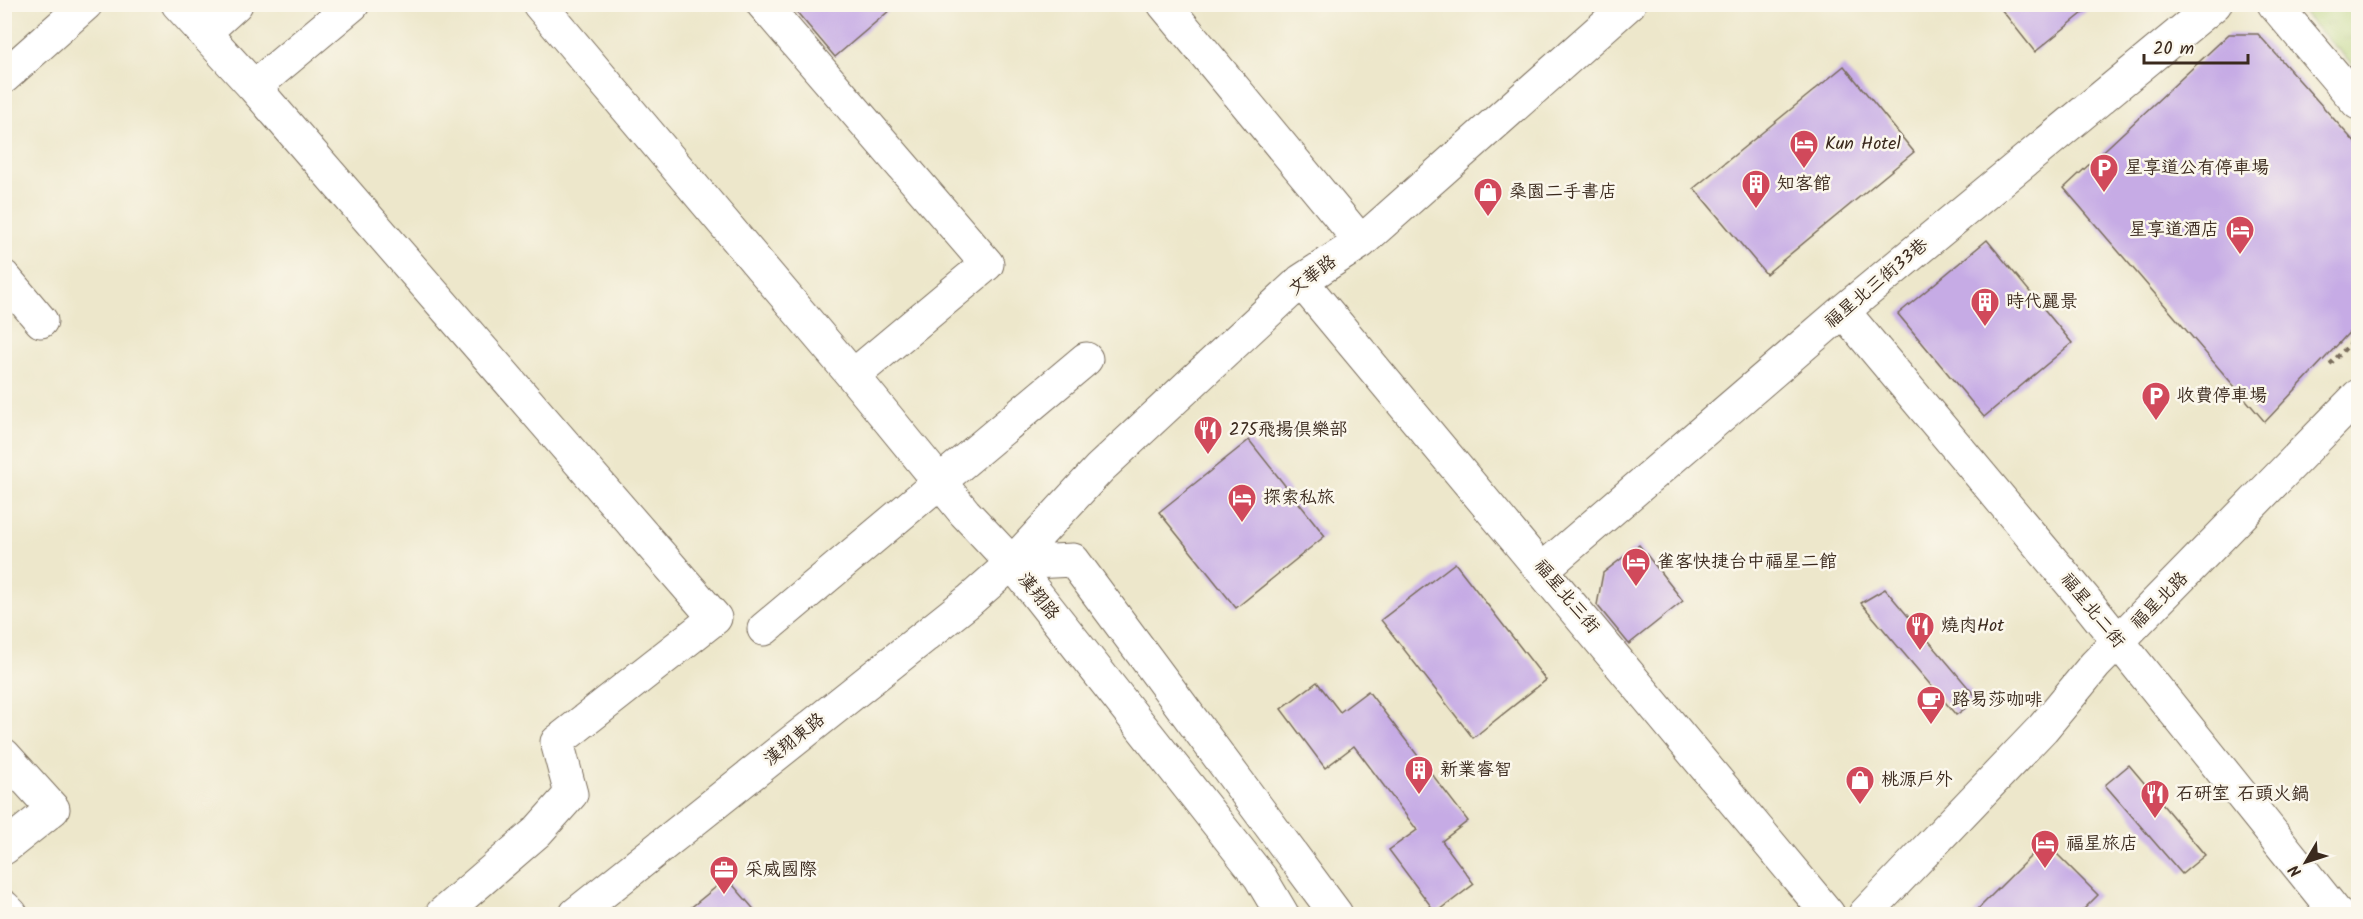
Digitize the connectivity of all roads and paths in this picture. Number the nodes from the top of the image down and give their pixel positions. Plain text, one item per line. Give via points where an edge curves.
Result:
1 (86, 4) edge
2 (178, 4) edge
3 (236, 4) edge
4 (353, 4) edge
5 (539, 4) edge
6 (763, 4) edge
7 (1164, 4) edge
8 (1629, 4) edge
9 (2215, 4) edge
10 (2274, 4) edge
11 (204, 33) junction
12 (4, 76) edge
13 (254, 87) junction
14 (2358, 103) edge
15 (1361, 242) junction
16 (4, 277) edge
17 (1301, 281) junction
18 (1843, 311) junction
19 (41, 321) dead end
20 (2358, 336) edge
21 (1086, 358) dead end
22 (2330, 364) dead end
23 (853, 376) junction
24 (2358, 396) edge
25 (939, 480) junction
26 (1012, 563) junction
27 (1543, 569) junction
28 (764, 629) dead end
29 (2118, 643) junction
30 (4, 755) edge
31 (4, 848) edge
32 (1314, 883) junction
33 (4, 907) edge
34 (1279, 913) edge
35 (11, 915) edge
36 (442, 915) edge
37 (576, 915) edge
38 (1336, 915) edge
39 (1828, 915) edge
40 (1865, 915) edge
41 (2337, 915) edge

1 - 12 street
2 - 11 street
3 - 11 street
4 - 13 street
5 - 23 street
6 - 23 street via 987,264
7 - 15 street
8 - 15 street, 文華路
9 - 18 street, 福星北三街33巷
10 - 14 street
11 - 13 street
13 - 36 street via 715,618 557,742 571,794 537,832
15 - 17 street, 文華路
16 - 19 street
17 - 26 street, 文華路 via 1100,468
17 - 27 street, 福星北三街
18 - 27 street, 福星北三街33巷
18 - 29 street, 福星北二街
20 - 22 path
21 - 25 street
23 - 25 street
24 - 29 street, 福星北路
25 - 26 street
25 - 28 street
26 - 32 street, 漢翔路 via 1073,560
26 - 34 street, 漢翔路 via 1260,877
26 - 37 street, 漢翔東路
27 - 39 street, 福星北三街
29 - 40 street, 福星北路
29 - 41 street, 福星北二街
30 - 31 street via 53,809
32 - 34 street
32 - 38 street, 漢翔路
33 - 35 street

